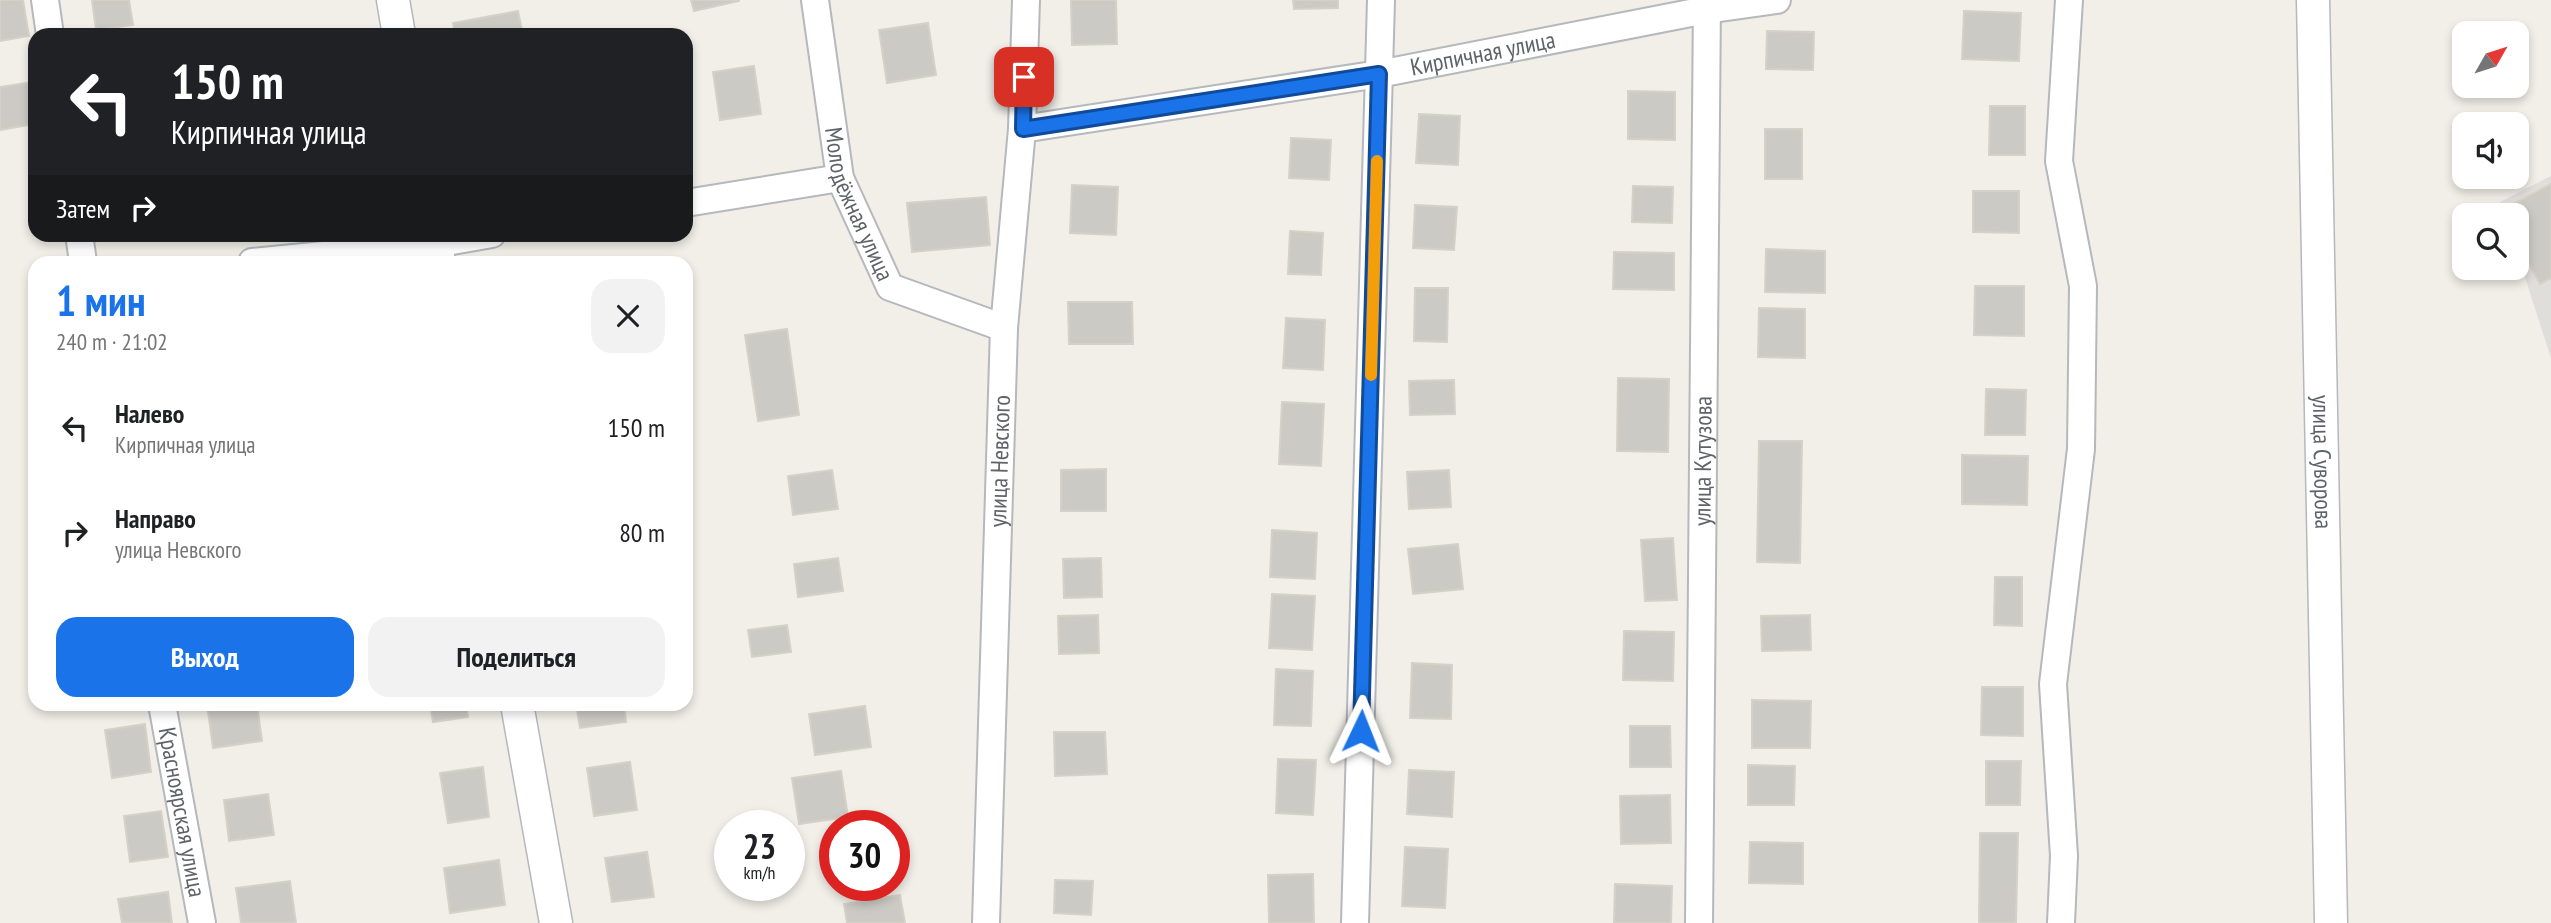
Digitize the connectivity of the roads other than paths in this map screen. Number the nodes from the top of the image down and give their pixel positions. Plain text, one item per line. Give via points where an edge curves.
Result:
1 (45, 0) edge
2 (393, 0) edge
3 (815, 0) edge
4 (1026, 0) edge
5 (1381, 0) edge
6 (1777, 0) edge
7 (2068, 0) edge
8 (2313, 0) edge
9 (1706, 5) edge
10 (49, 28) edge
11 (399, 28) edge
12 (1379, 74) junction
13 (1023, 129) junction
14 (841, 178) junction
15 (693, 202) edge
16 (458, 242) edge
17 (436, 247) edge
18 (326, 256) edge
19 (1004, 328) junction
20 (163, 711) edge
21 (518, 711) edge
22 (202, 923) edge
23 (556, 923) edge
24 (986, 923) edge
25 (1355, 923) edge
26 (1699, 923) edge
27 (2062, 923) edge
28 (2331, 923) edge

1 - 10 street
2 - 11 street
3 - 14 street, Молодёжная улица
4 - 13 street, улица Невского
5 - 12 street
6 - 9 street, Кирпичная улица
7 - 27 street via 2059,161 2083,286 2081,449 2053,684 2064,856
8 - 28 street, улица Суворова
9 - 12 street, Кирпичная улица
9 - 26 street, улица Кутузова
12 - 13 street, Кирпичная улица
12 - 25 street
13 - 19 street, улица Невского
14 - 15 street
14 - 19 street, Молодёжная улица via 890,287
16 - 17 street
17 - 18 street
19 - 24 street, улица Невского
20 - 22 street, Красноярская улица
21 - 23 street

